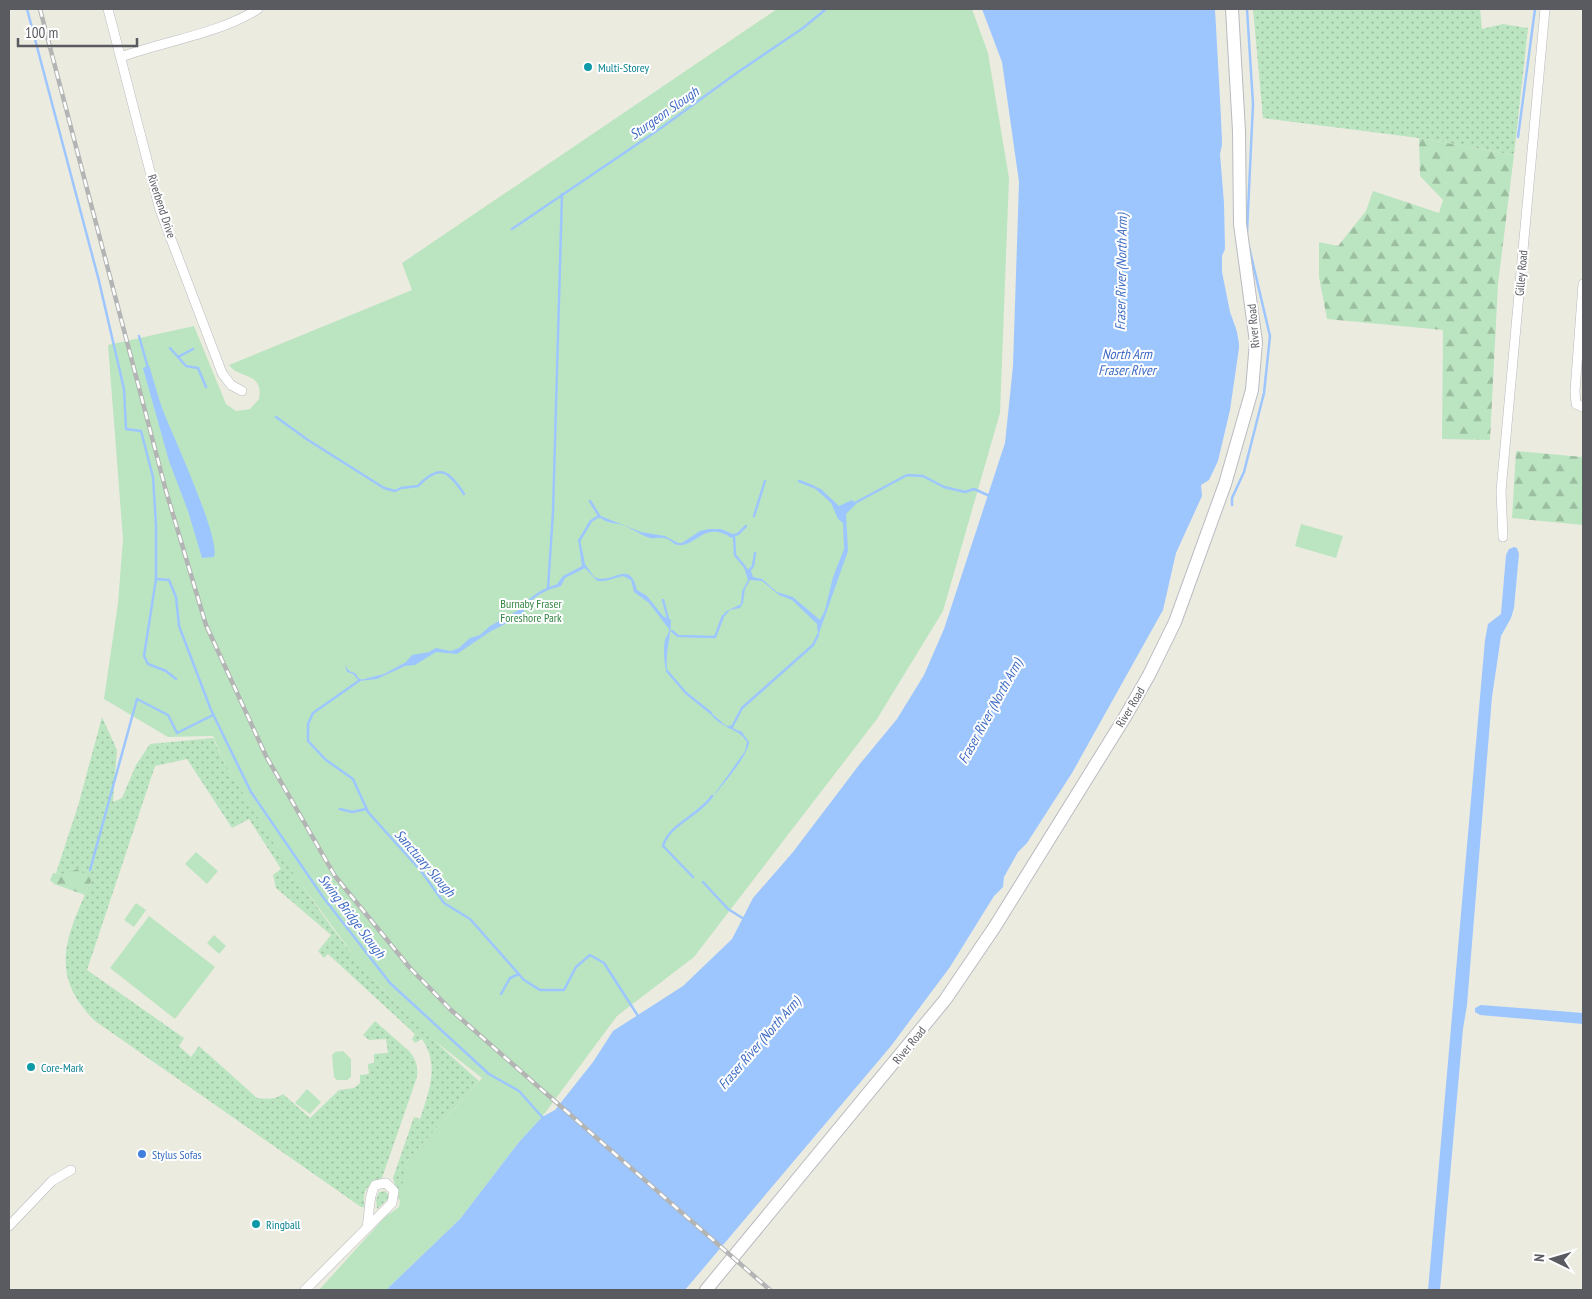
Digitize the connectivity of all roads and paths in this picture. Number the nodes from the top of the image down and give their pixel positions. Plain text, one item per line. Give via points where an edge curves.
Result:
1 (108, 9) edge
2 (258, 9) edge
3 (1232, 9) edge
4 (1545, 9) edge
5 (121, 57) junction
6 (1583, 284) edge
7 (242, 391) dead end
8 (1579, 406) edge
9 (1503, 537) dead end
10 (71, 1170) dead end
11 (9, 1226) edge
12 (367, 1227) junction
13 (305, 1290) edge
14 (706, 1290) edge

1 - 5 street, Riverbend Drive
2 - 5 street via 204,34
3 - 14 street, River Road via 1240,224 1254,320 1255,368 1246,416 1225,484 1175,622 1125,716 969,966 918,1035
4 - 9 street, Gilley Road via 1501,491
5 - 7 street, Riverbend Drive via 160,210 222,373 231,385
6 - 8 street
10 - 11 street via 52,1181
12 - 12 street via 394,1199 394,1191 386,1183 375,1185 371,1193
12 - 13 street

